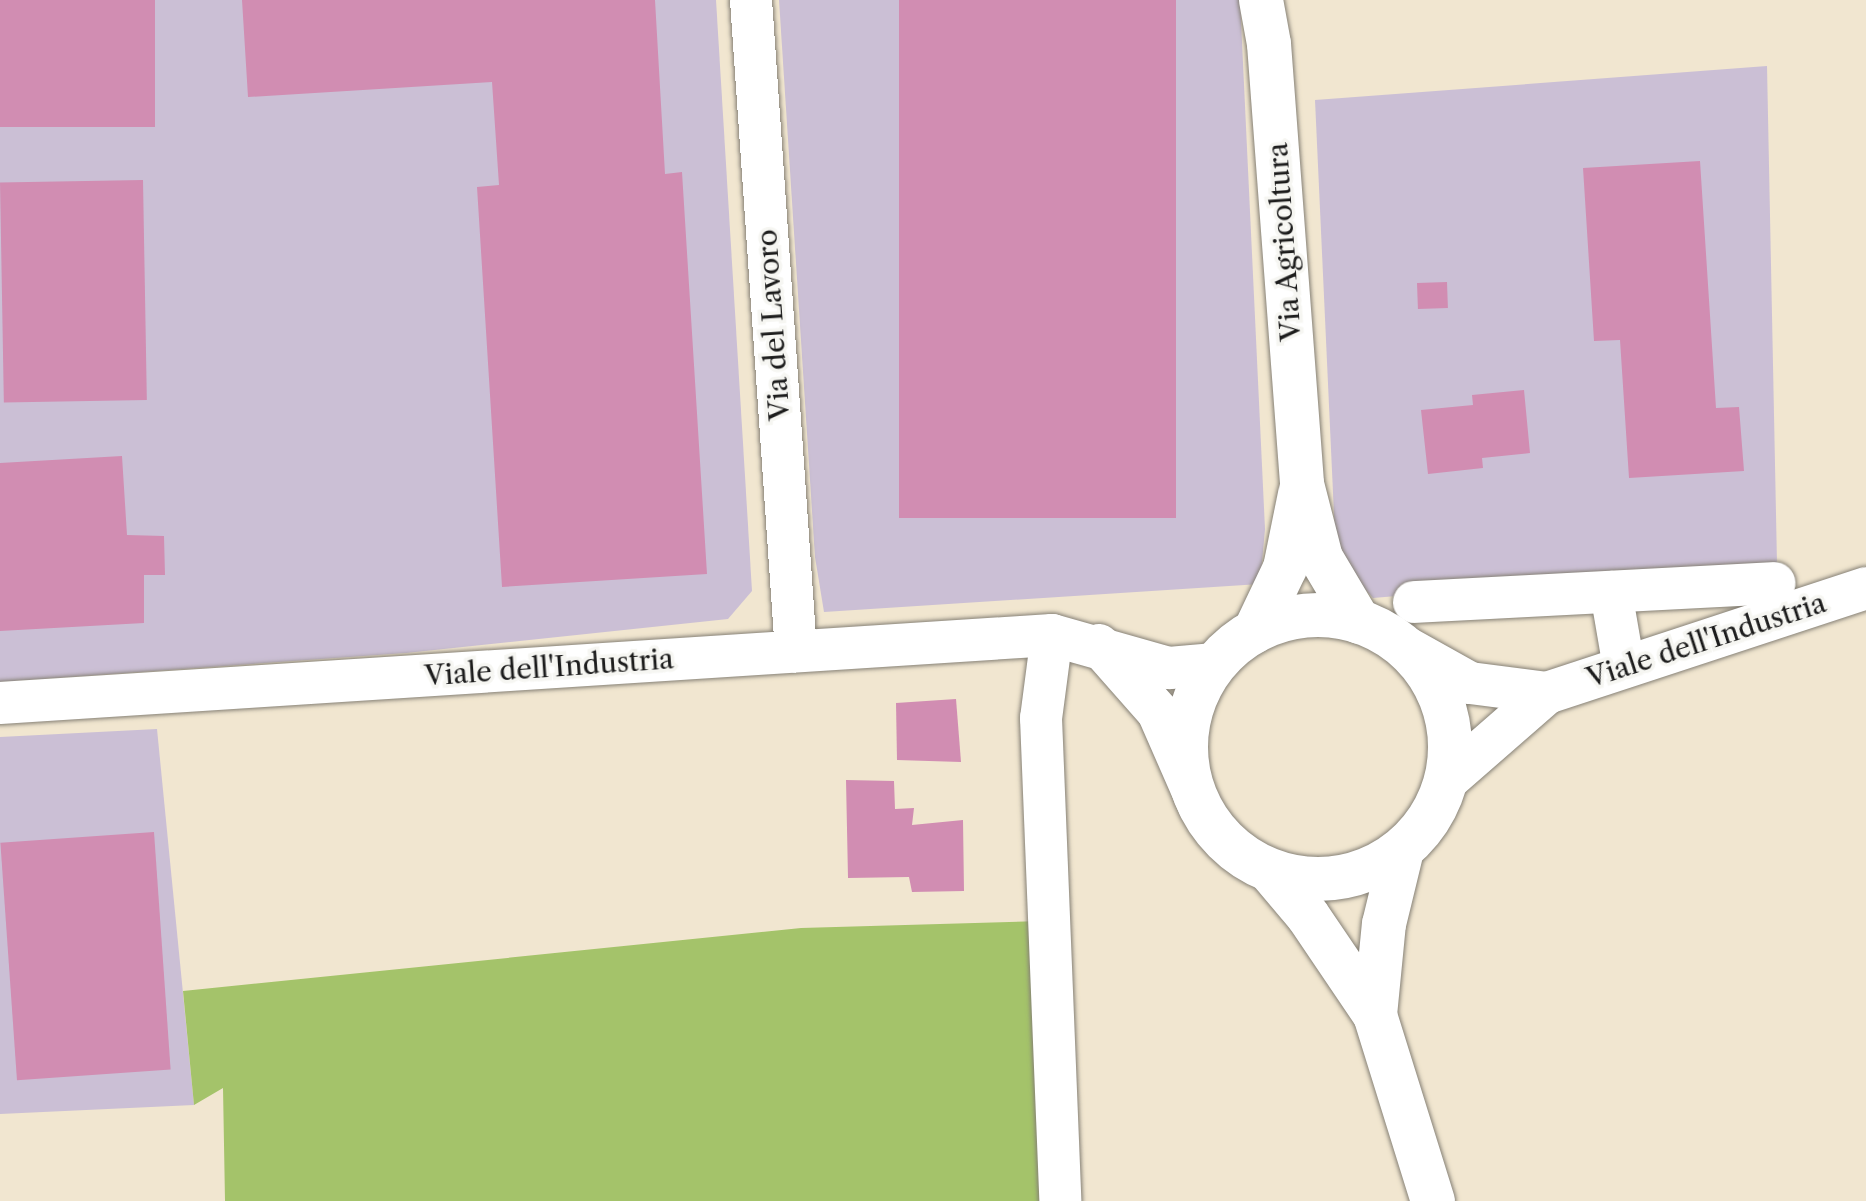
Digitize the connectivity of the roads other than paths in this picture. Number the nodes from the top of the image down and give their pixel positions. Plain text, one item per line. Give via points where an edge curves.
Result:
1 (751, 0) edge
2 (1261, 0) edge
3 (1302, 484) junction
4 (1774, 583) dead end
5 (1866, 588) edge
6 (1611, 592) junction
7 (1414, 602) dead end
8 (1359, 622) junction
9 (1255, 631) junction
10 (1052, 635) junction
11 (1098, 644) junction
12 (1402, 645) junction
13 (796, 651) junction
14 (1215, 664) junction
15 (1624, 667) junction
16 (1547, 693) junction
17 (0, 703) edge
18 (1445, 782) junction
19 (1199, 806) junction
20 (1402, 850) junction
21 (1271, 872) junction
22 (1375, 1015) junction
23 (1060, 1201) edge
24 (1433, 1201) edge

1 - 13 street, Via del Lavoro
2 - 3 main road, Via Agricoltura via 1269,44
3 - 8 main road, Via Agricoltura via 1321,558
3 - 9 main road, Via Agricoltura via 1285,568
4 - 6 street
5 - 15 street, Viale dell'Industria
6 - 7 street
6 - 15 street
8 - 9 main road, Viale dell'Industria via 1324,615 1289,618
8 - 12 main road, Viale dell'Industria
9 - 14 main road, Viale dell'Industria
10 - 11 street, Viale dell'Industria
10 - 13 street, Viale dell'Industria
10 - 23 street via 1041,718
11 - 14 street, Viale dell'Industria via 1169,668
11 - 19 street, Viale dell'Industria via 1158,712
12 - 16 street, Viale dell'Industria via 1470,683
12 - 18 main road, Viale dell'Industria via 1428,673 1444,707 1450,744
13 - 17 street, Viale dell'Industria
14 - 19 main road, Viale dell'Industria via 1196,697 1186,733 1187,770
15 - 16 street, Viale dell'Industria
16 - 18 street, Viale dell'Industria
18 - 20 main road, Viale dell'Industria via 1429,819
19 - 21 main road, Viale dell'Industria via 1233,849
20 - 21 main road, Viale dell'Industria via 1372,868 1340,878 1305,880
20 - 22 main road via 1384,924
21 - 22 main road via 1308,916
22 - 24 main road

